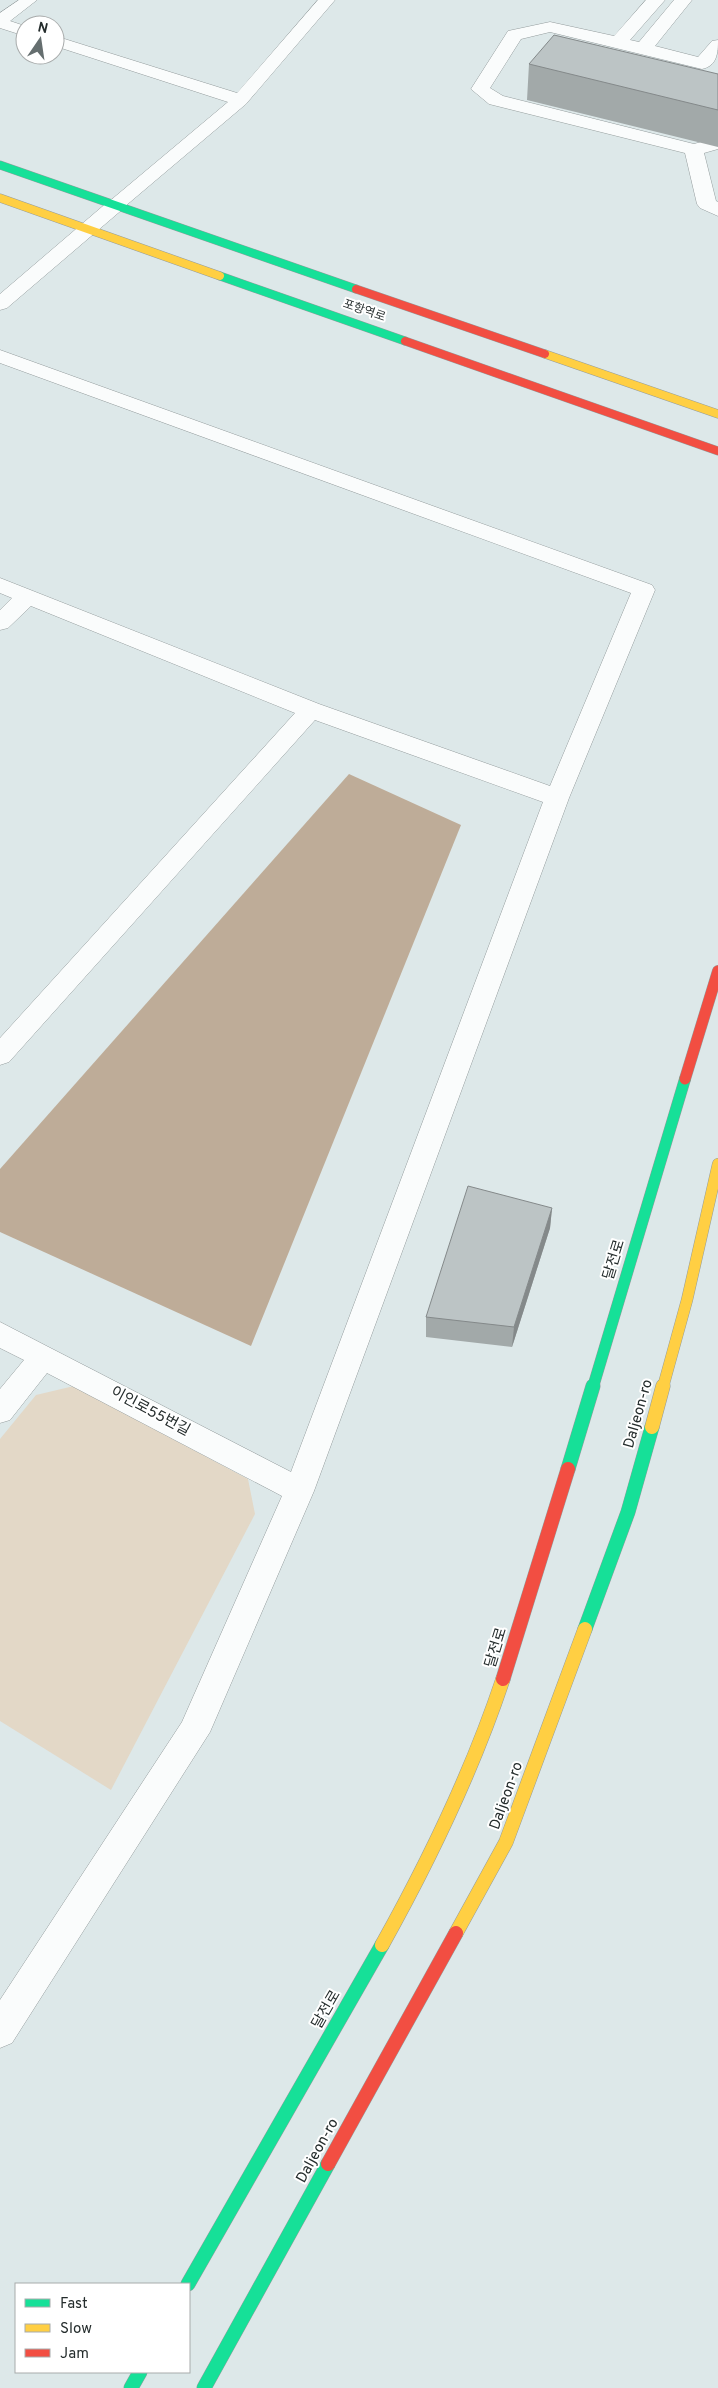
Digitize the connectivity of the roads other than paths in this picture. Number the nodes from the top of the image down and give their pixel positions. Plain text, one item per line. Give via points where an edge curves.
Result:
1 (29, 0) edge
2 (327, 0) edge
3 (656, 0) edge
4 (683, 0) edge
5 (0, 22) edge
6 (15, 27) edge
7 (618, 42) junction
8 (65, 44) edge
9 (718, 45) edge
10 (643, 49) junction
11 (240, 100) junction
12 (718, 143) edge
13 (694, 150) junction
14 (0, 164) edge
15 (0, 198) edge
16 (117, 204) junction
17 (718, 210) edge
18 (88, 228) junction
19 (0, 304) edge
20 (0, 356) edge
21 (718, 414) edge
22 (718, 451) edge
23 (0, 585) edge
24 (28, 596) junction
25 (0, 623) edge
26 (311, 710) junction
27 (557, 798) junction
28 (718, 971) edge
29 (0, 1055) edge
30 (718, 1164) edge
31 (0, 1334) edge
32 (44, 1357) junction
33 (0, 1411) edge
34 (299, 1491) junction
35 (0, 2031) edge
36 (189, 2283) edge
37 (139, 2373) edge
38 (130, 2388) edge
39 (204, 2388) edge

1 - 5 lane
2 - 11 lane
3 - 7 street
4 - 10 street
5 - 6 lane
7 - 10 street
7 - 13 street via 550,27 514,35 480,89 496,100
8 - 11 lane
9 - 10 street via 702,64
11 - 16 lane
12 - 13 street
13 - 17 street via 707,204
14 - 16 street, 포항역로
15 - 18 street, 포항역로
16 - 18 street
16 - 21 street, 포항역로
18 - 19 street
18 - 22 street, 포항역로
20 - 27 street via 644,590
23 - 24 street
24 - 25 street
24 - 26 street
26 - 27 street
26 - 29 street
27 - 34 street
28 - 36 street, 달전로 via 491,1717 420,1877
30 - 39 street, Daljeon-ro via 687,1300 628,1512 506,1842
31 - 32 street, 이인로55번길
32 - 33 street
32 - 34 street, 이인로55번길
34 - 35 street via 194,1732
37 - 38 street

